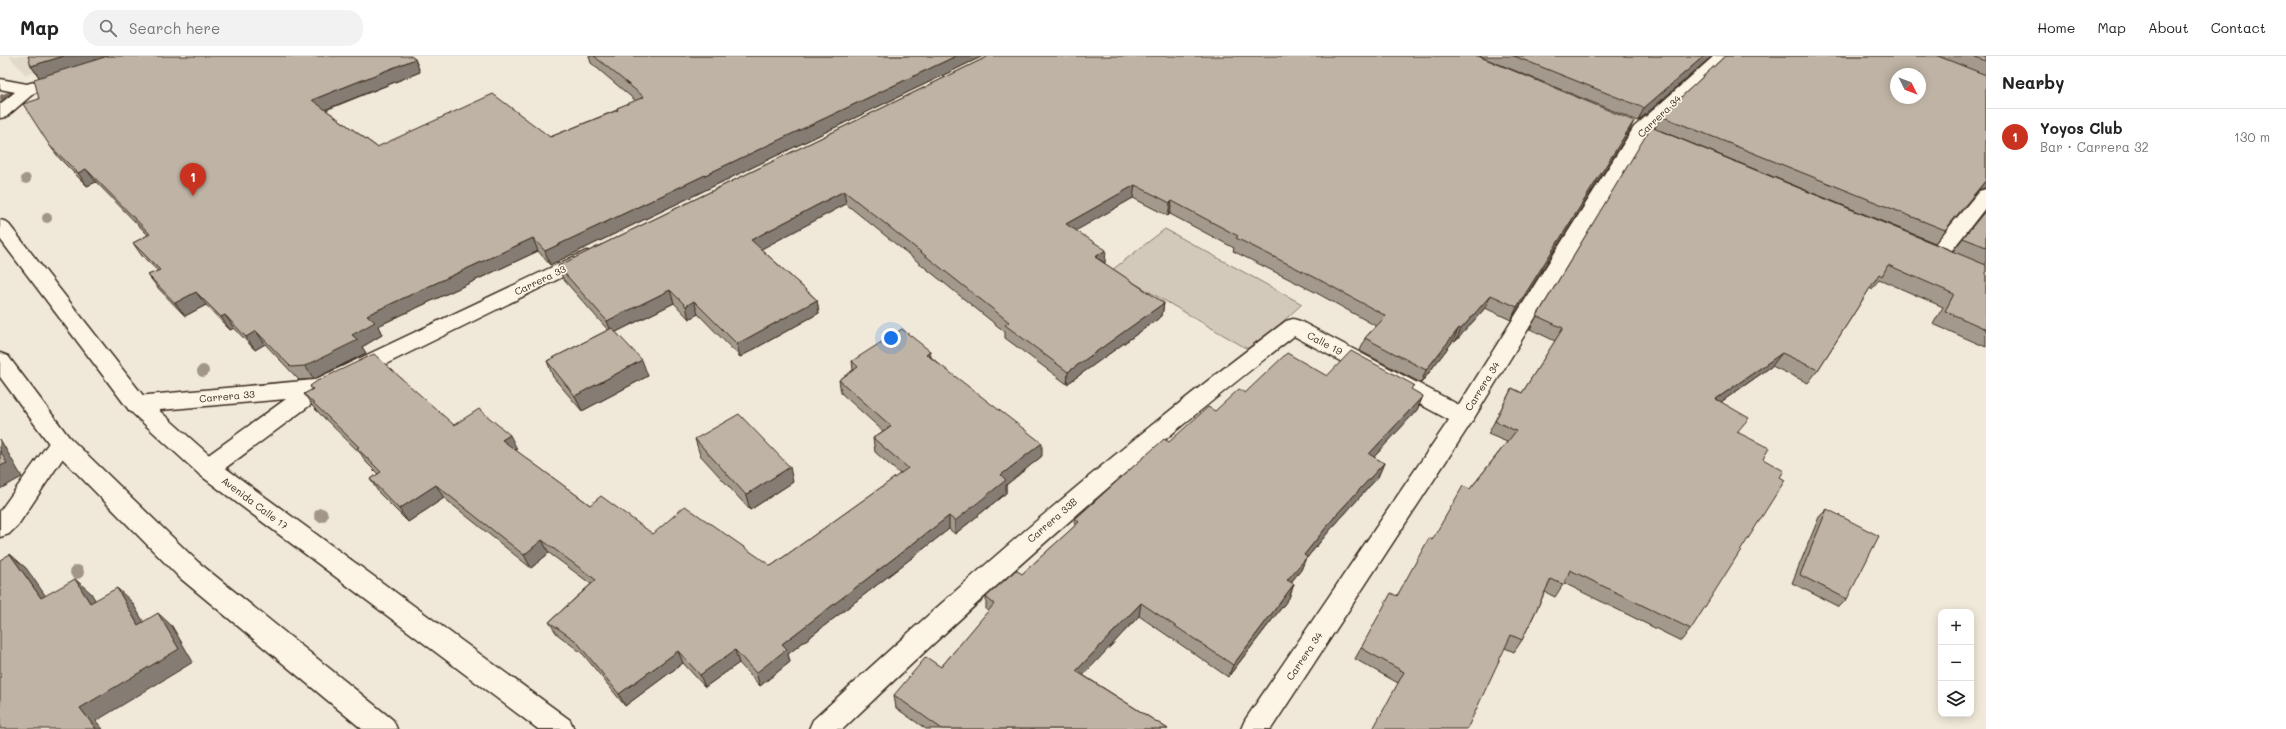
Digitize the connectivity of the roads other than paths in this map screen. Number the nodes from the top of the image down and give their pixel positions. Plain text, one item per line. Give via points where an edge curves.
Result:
1 (1723, 56) edge
2 (79, 73) edge
3 (0, 84) edge
4 (28, 89) junction
5 (0, 113) edge
6 (1986, 195) edge
7 (0, 226) edge
8 (603, 249) edge
9 (1938, 254) edge
10 (1293, 326) joint
11 (0, 362) edge
12 (317, 388) junction
13 (137, 404) junction
14 (1463, 417) junction
15 (61, 443) junction
16 (200, 461) junction
17 (0, 527) edge
18 (383, 729) edge
19 (560, 729) edge
20 (823, 729) edge
21 (1255, 729) edge

1 - 14 street, Carrera 34 via 1640,131
2 - 4 street
3 - 4 street
4 - 5 street
6 - 9 street
7 - 13 street, Avenida Calle 17
8 - 12 street, Carrera 33
10 - 14 street, Calle 19
10 - 20 street, Carrera 33B via 1246,360 1104,475 939,619
11 - 15 street
12 - 13 street, Carrera 33
12 - 16 street, Carrera 33
13 - 16 street, Avenida Calle 17
14 - 21 street, Carrera 34
15 - 17 street
15 - 18 street via 189,570
16 - 19 street, Avenida Calle 17

